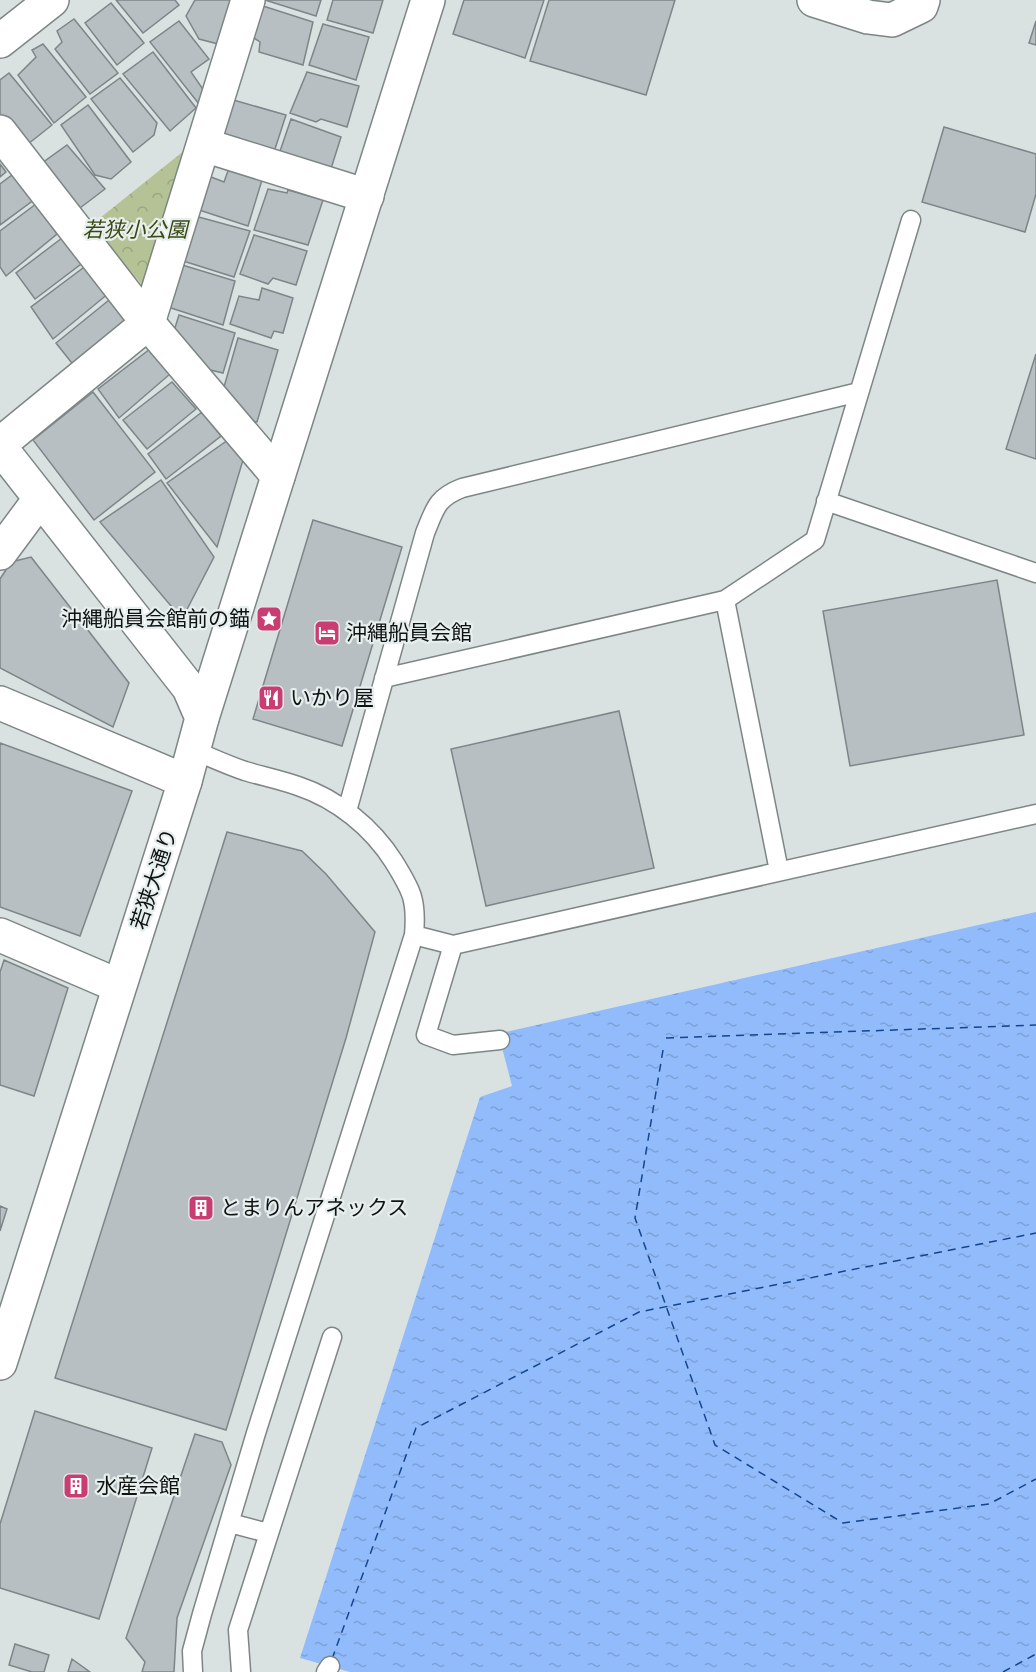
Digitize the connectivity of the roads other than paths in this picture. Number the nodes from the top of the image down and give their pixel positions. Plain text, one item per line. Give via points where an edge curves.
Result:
1 (52, 0) edge
2 (249, 0) edge
3 (428, 0) edge
4 (814, 0) edge
5 (923, 0) edge
6 (0, 41) edge
7 (0, 132) edge
8 (204, 145) junction
9 (367, 195) junction
10 (911, 220) dead end
11 (148, 323) junction
12 (859, 392) junction
13 (0, 446) edge
14 (279, 476) junction
15 (40, 499) junction
16 (826, 501) junction
17 (0, 553) edge
18 (1036, 573) edge
19 (725, 600) junction
20 (384, 678) junction
21 (0, 703) edge
22 (202, 718) junction
23 (193, 750) junction
24 (185, 781) junction
25 (347, 812) junction
26 (1036, 814) edge
27 (779, 871) junction
28 (0, 934) edge
29 (414, 935) junction
30 (453, 945) junction
31 (119, 986) junction
32 (500, 1040) dead end
33 (332, 1337) dead end
34 (0, 1363) edge
35 (230, 1523) junction
36 (268, 1533) junction
37 (193, 1672) edge
38 (242, 1672) edge

1 - 6 street
2 - 8 street
3 - 9 street, 若狭大通り
4 - 5 street via 868,17 892,20 921,6
7 - 11 street
8 - 9 street
8 - 11 street
9 - 14 street, 若狭大通り
10 - 12 lane
11 - 13 street
11 - 14 street
12 - 16 lane
12 - 20 lane via 446,494 437,503 425,533
13 - 15 street
14 - 22 street, 若狭大通り
15 - 17 street
15 - 22 street via 189,688
16 - 18 lane
16 - 19 lane via 815,540
19 - 20 lane
19 - 27 lane
20 - 25 lane
21 - 24 street
22 - 23 street, 若狭大通り
23 - 24 street, 若狭大通り
23 - 25 lane via 245,771 300,786
24 - 31 street, 若狭大通り
25 - 29 lane via 375,837 406,881 414,898
26 - 27 lane
27 - 30 lane
28 - 31 street
29 - 30 lane
29 - 35 lane
30 - 32 lane via 426,1035 453,1045
31 - 34 street, 若狭大通り
33 - 36 lane
35 - 36 lane
35 - 37 lane via 192,1651
36 - 38 lane via 238,1630

